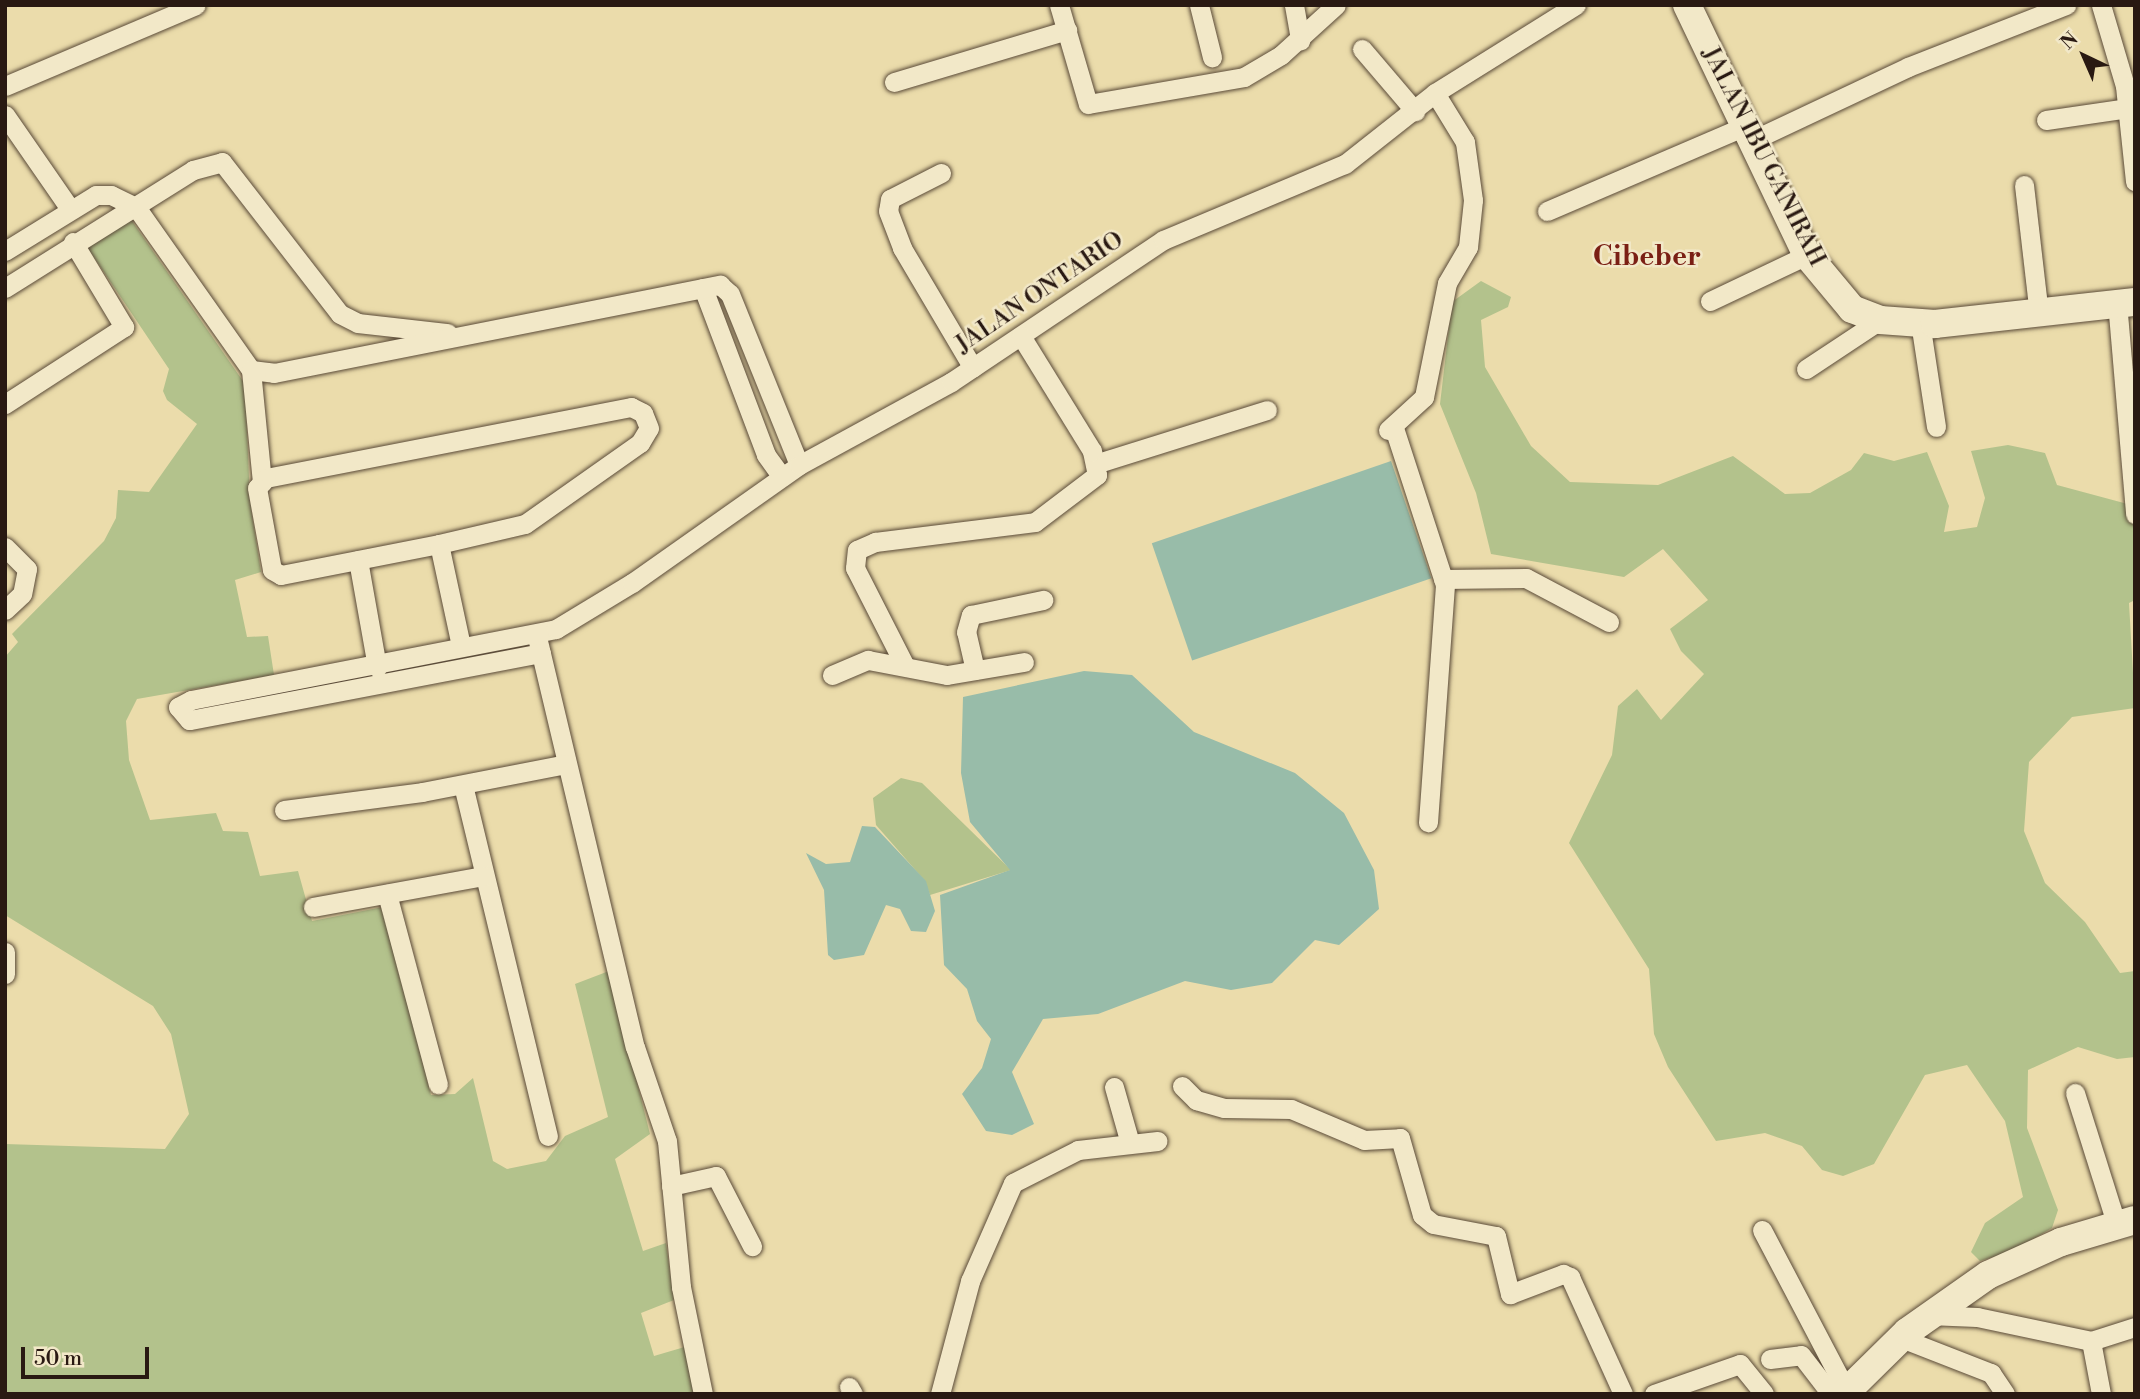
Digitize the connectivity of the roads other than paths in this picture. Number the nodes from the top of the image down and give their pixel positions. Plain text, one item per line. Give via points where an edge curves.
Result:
1 (196, 5) edge
2 (1059, 5) edge
3 (1199, 5) edge
4 (1294, 5) edge
5 (1336, 5) edge
6 (1576, 5) edge
7 (1687, 5) edge
8 (2066, 5) edge
9 (2101, 5) edge
10 (1068, 30) junction
11 (1300, 40) junction
12 (1362, 49) dead end
13 (1212, 57) dead end
14 (894, 82) dead end
15 (5, 86) edge
16 (1435, 93) junction
17 (2128, 108) junction
18 (1415, 111) junction
19 (5, 115) edge
20 (2046, 120) dead end
21 (1749, 133) junction
22 (941, 173) dead end
23 (2135, 181) edge
24 (2024, 185) dead end
25 (136, 207) junction
26 (69, 209) junction
27 (1547, 211) dead end
28 (73, 242) junction
29 (5, 251) edge
30 (1807, 255) junction
31 (5, 288) edge
32 (703, 288) junction
33 (1710, 301) dead end
34 (2126, 302) edge
35 (2039, 314) junction
36 (1880, 320) junction
37 (1920, 322) junction
38 (469, 335) junction
39 (1021, 336) junction
40 (973, 368) junction
41 (1806, 369) dead end
42 (251, 370) junction
43 (5, 404) edge
44 (1267, 410) dead end
45 (1936, 427) dead end
46 (1098, 463) junction
47 (799, 465) junction
48 (782, 477) junction
49 (262, 482) junction
50 (2135, 514) edge
51 (439, 544) junction
52 (5, 547) edge
53 (358, 560) junction
54 (1443, 579) junction
55 (1043, 600) dead end
56 (5, 610) edge
57 (1609, 622) dead end
58 (539, 644) junction
59 (461, 646) junction
60 (1024, 662) dead end
61 (905, 666) junction
62 (975, 670) junction
63 (832, 675) dead end
64 (379, 676) junction
65 (566, 764) junction
66 (463, 785) junction
67 (284, 810) dead end
68 (1428, 822) dead end
69 (484, 876) junction
70 (387, 894) junction
71 (313, 907) dead end
72 (5, 952) edge
73 (5, 974) edge
74 (438, 1084) dead end
75 (1182, 1086) dead end
76 (1114, 1087) dead end
77 (2075, 1093) dead end
78 (548, 1136) dead end
79 (1157, 1141) dead end
80 (1130, 1143) junction
81 (671, 1185) junction
82 (2125, 1221) edge
83 (1762, 1230) dead end
84 (752, 1246) dead end
85 (1928, 1315) junction
86 (2135, 1327) edge
87 (1901, 1338) junction
88 (2091, 1341) junction
89 (1770, 1359) dead end
90 (1840, 1393) edge
91 (703, 1394) edge
92 (940, 1394) edge
93 (1623, 1394) edge
94 (1654, 1394) edge
95 (1764, 1394) edge
96 (2005, 1394) edge
97 (2101, 1394) edge

1 - 15 street
2 - 10 street
3 - 13 street
4 - 11 street
5 - 11 street
6 - 16 street, JALAN ONTARIO
7 - 21 main road, JALAN IBU GANIRAH
8 - 21 street
9 - 17 street
10 - 11 street via 1088,104 1244,77
10 - 14 street
12 - 18 street
16 - 18 street, JALAN ONTARIO
16 - 54 street via 1465,142 1473,200 1468,247 1447,283 1424,397 1391,429
17 - 20 street
17 - 23 street
18 - 39 street, JALAN ONTARIO via 1309,183 1163,240
19 - 26 street
21 - 27 street
21 - 30 main road, JALAN IBU GANIRAH
22 - 40 street via 890,199 888,211 902,248
24 - 35 street
25 - 26 street via 102,194
25 - 28 street
25 - 38 street via 193,170 222,162 340,314 358,323
25 - 42 street
26 - 29 street
28 - 31 street
28 - 43 street via 125,320 124,327
30 - 33 street
30 - 36 main road, JALAN IBU GANIRAH via 1852,309
32 - 38 street
32 - 47 street via 720,285 730,295
32 - 48 street via 766,455
34 - 35 main road, JALAN IBU GANIRAH
34 - 50 street
35 - 37 main road, JALAN IBU GANIRAH
36 - 37 main road, JALAN IBU GANIRAH
36 - 41 street
37 - 45 street
38 - 42 street via 274,373
39 - 40 street, JALAN ONTARIO
39 - 46 street
40 - 47 street, JALAN ONTARIO
42 - 49 street
44 - 46 street
46 - 61 street via 1085,489 1035,522 875,542 857,550 855,568
47 - 48 street, JALAN ONTARIO
48 - 58 street, JALAN ONTARIO
49 - 51 street via 631,407 643,413 649,428 640,443 525,524
49 - 53 street via 257,488 272,570 281,575
51 - 53 street
51 - 59 street
52 - 56 street via 27,569 22,594
53 - 64 street
54 - 57 street via 1526,578
54 - 68 street
55 - 62 street via 971,615 966,632
58 - 59 street
58 - 64 street
58 - 65 street
59 - 64 street
60 - 62 street
61 - 62 street via 947,675
61 - 63 street via 868,660
64 - 64 street via 189,720 178,707 191,700
65 - 66 street
65 - 81 street via 635,1047 662,1120
66 - 67 street
66 - 69 street
69 - 70 street
69 - 78 street
70 - 71 street
70 - 74 street
72 - 73 street
75 - 93 street via 1196,1100 1224,1108 1291,1109 1364,1140 1400,1138 1422,1215 1433,1224 1496,1236 1510,1294 1563,1274 1570,1277
76 - 80 street
77 - 82 street
79 - 80 street
80 - 92 street via 1078,1150 1007,1189 999,1225 970,1281
81 - 84 street via 716,1176
81 - 91 street via 681,1287
82 - 85 main road via 2022,1257
83 - 90 street
85 - 87 main road
85 - 88 street via 1977,1317
86 - 88 street
87 - 90 main road
87 - 96 street via 1992,1373
88 - 97 street
89 - 90 street via 1801,1355
94 - 95 street via 1740,1364

